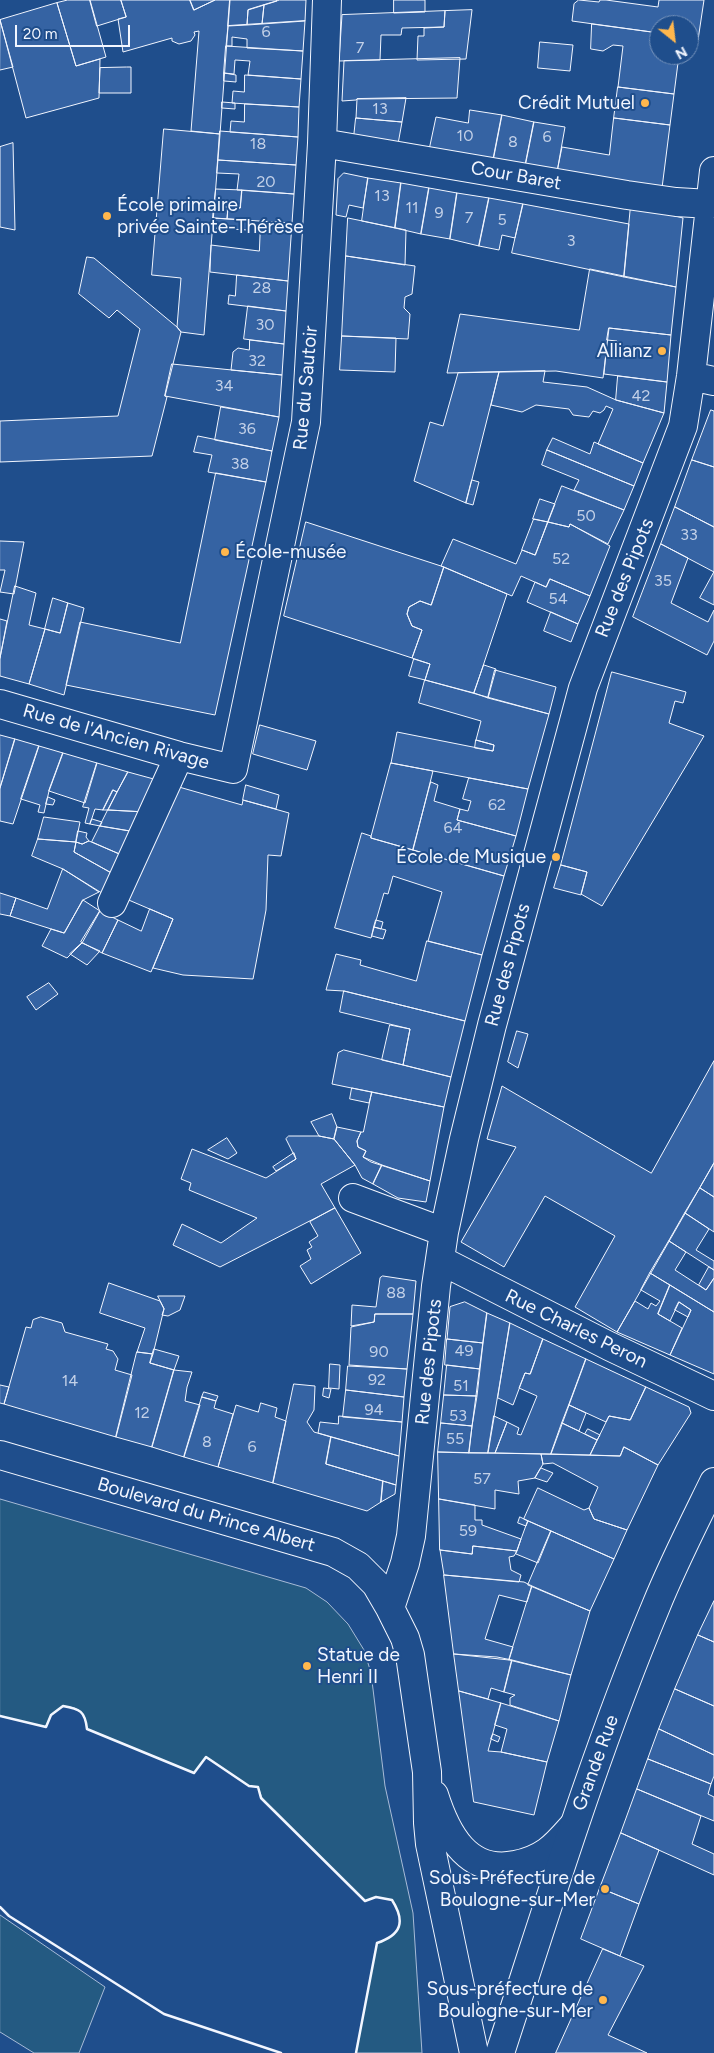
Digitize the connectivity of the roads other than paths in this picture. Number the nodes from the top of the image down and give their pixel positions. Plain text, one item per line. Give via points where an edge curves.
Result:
1 (327, 0) edge
2 (322, 143) junction
3 (714, 171) edge
4 (710, 204) junction
5 (703, 379) edge
6 (0, 704) edge
7 (179, 756) junction
8 (233, 769) joint
9 (112, 903) dead end
10 (353, 1198) dead end
11 (444, 1232) junction
12 (440, 1260) junction
13 (714, 1396) edge
14 (0, 1456) edge
15 (714, 1482) edge
16 (390, 1608) junction
17 (427, 1772) junction
18 (574, 1825) junction
19 (474, 2053) edge
20 (500, 2053) edge

1 - 2 street, Rue du Sautoir
2 - 4 street, Cour Baret via 627,195
2 - 8 street, Rue du Sautoir via 306,422
3 - 4 street, Rue des Pipots
4 - 5 street, Rue des Pipots
5 - 11 street, Rue des Pipots via 583,688 492,1025
6 - 7 street, Rue de l'Ancien Rivage
7 - 8 street, Rue de l'Ancien Rivage
7 - 9 street
10 - 11 street
11 - 12 street, Rue des Pipots
12 - 13 street, Rue Charles Peron
12 - 16 street, Rue des Pipots via 413,1518 405,1563
14 - 16 street, Boulevard du Prince Albert via 332,1552 358,1566 376,1584
15 - 18 street, Grande Rue via 656,1604
16 - 17 street via 410,1655
17 - 18 street via 452,1838 472,1858 485,1864 509,1866 536,1858
17 - 19 street via 430,1844
18 - 20 street, Grande Rue

